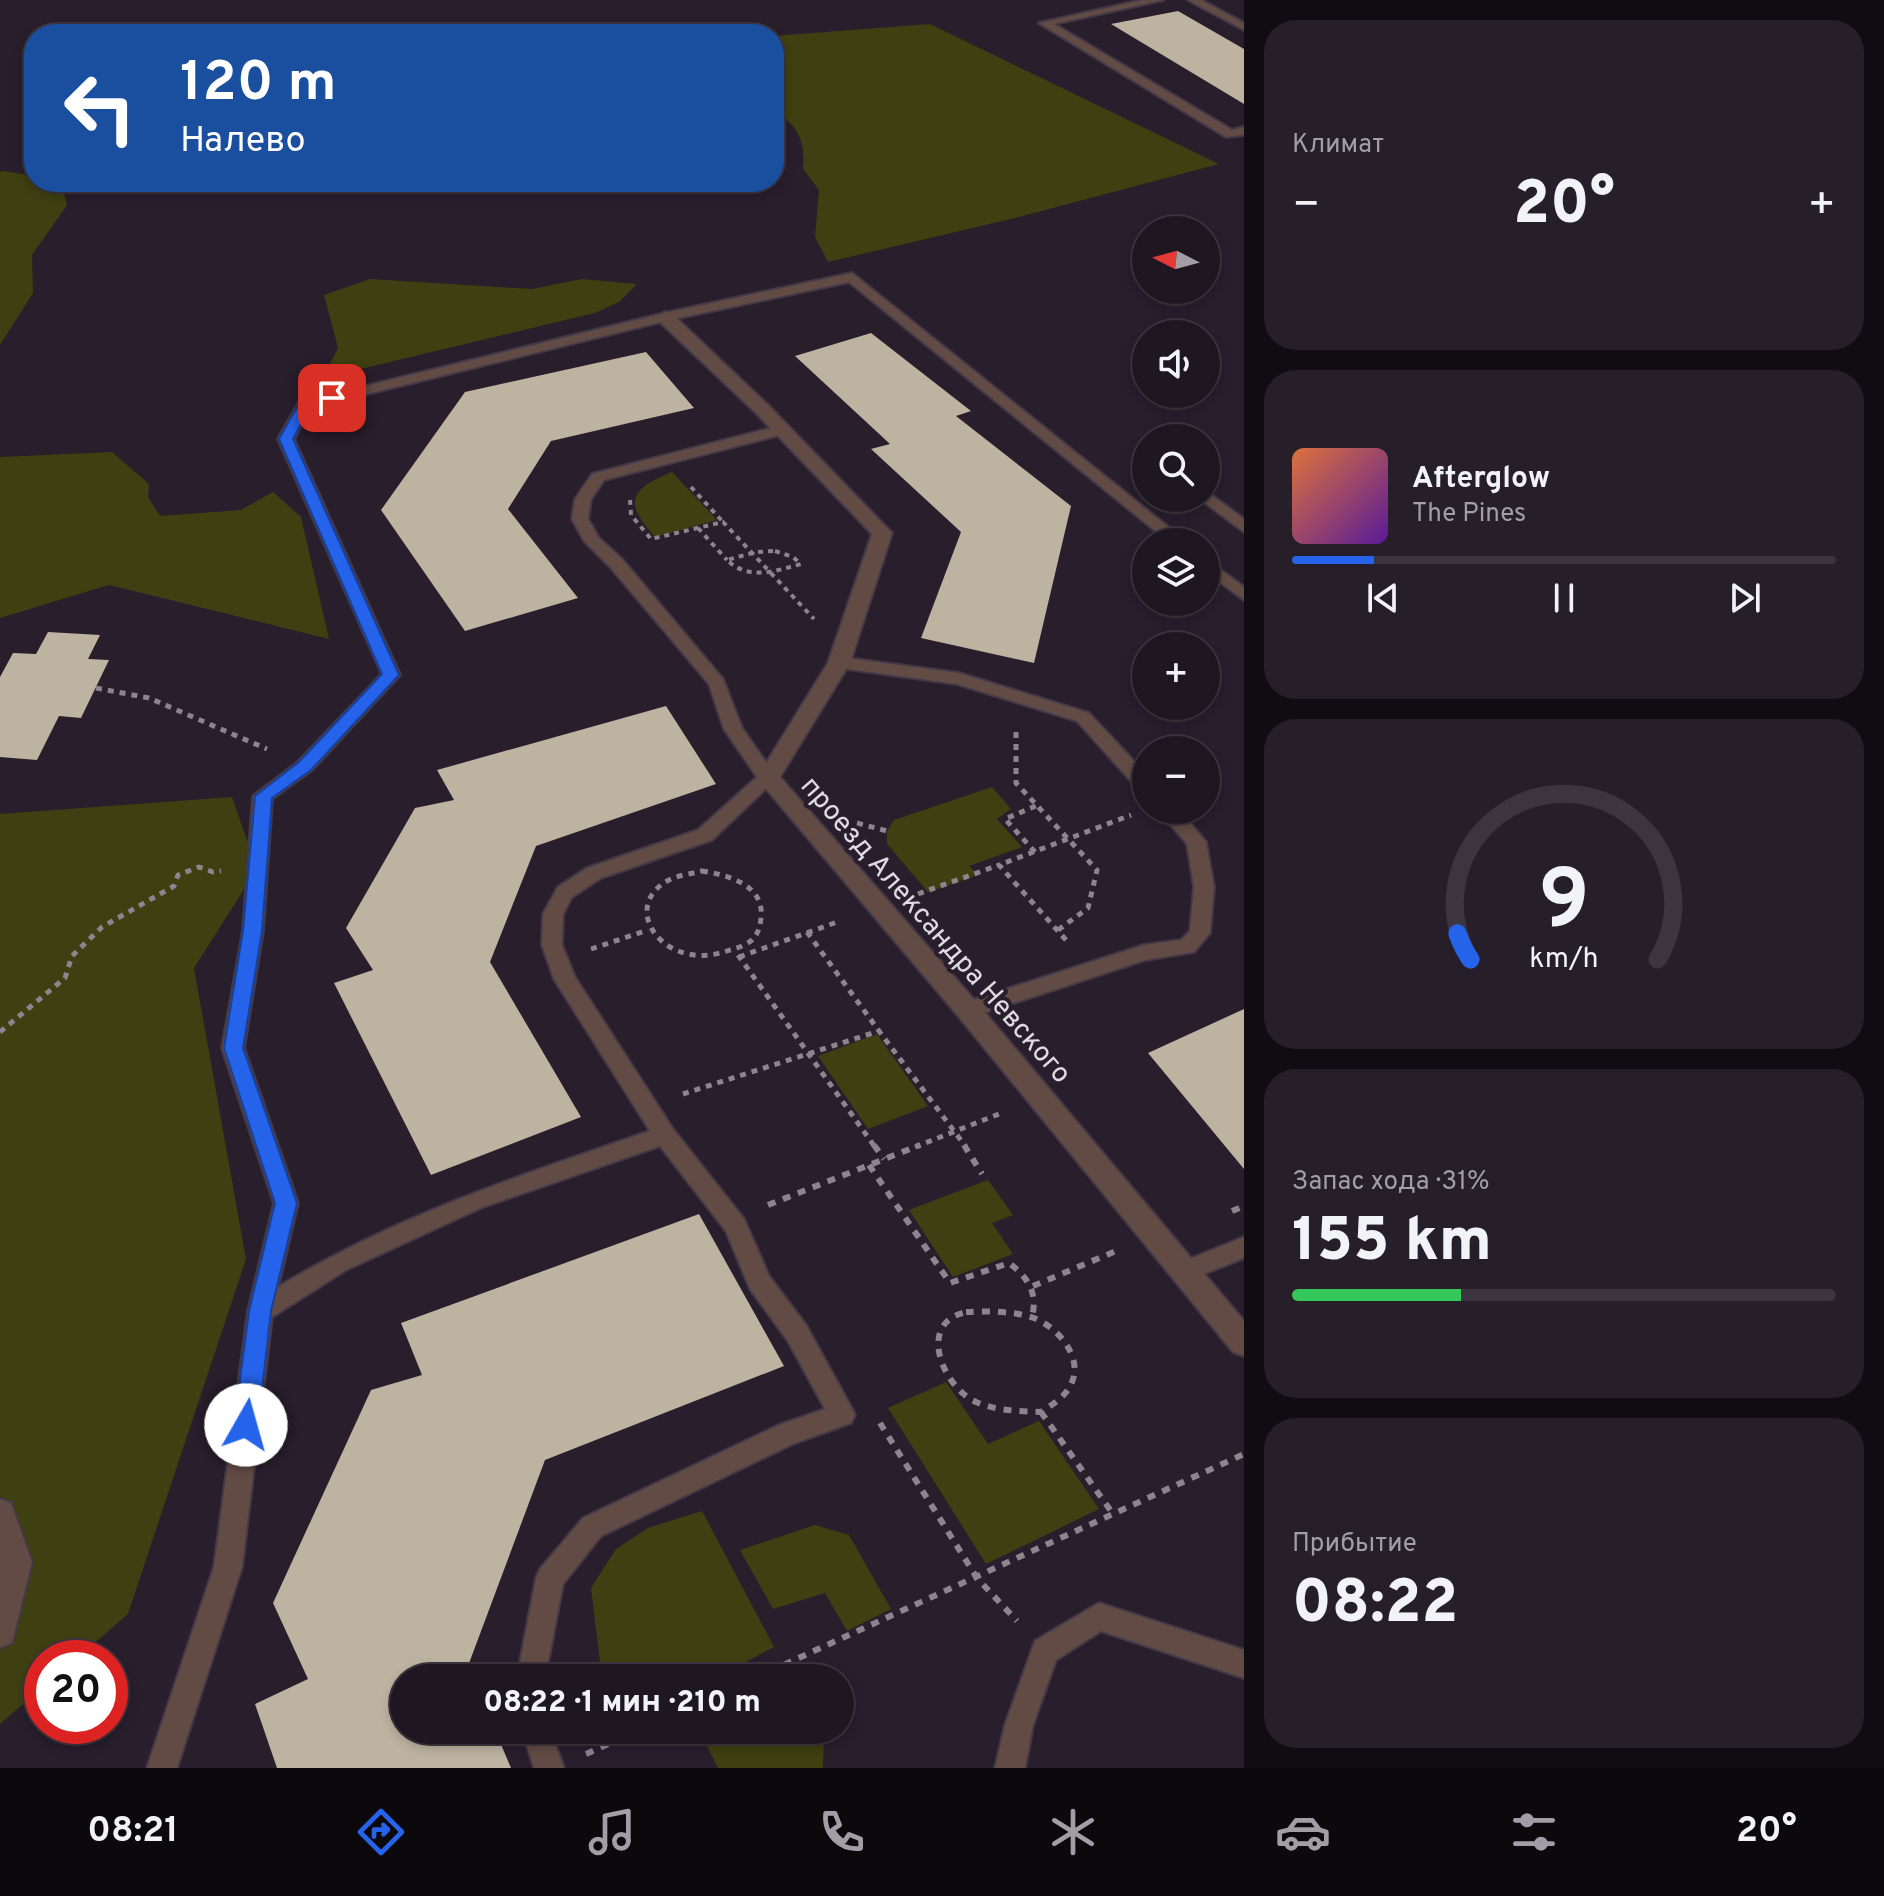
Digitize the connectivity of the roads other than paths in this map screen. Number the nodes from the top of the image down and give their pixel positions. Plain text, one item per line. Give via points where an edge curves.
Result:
1 (1158, 0) edge
2 (1193, 0) edge
3 (1244, 27) edge
4 (1244, 131) edge
5 (665, 317) junction
6 (783, 430) junction
7 (1220, 507) edge
8 (1244, 527) edge
9 (1162, 528) edge
10 (1220, 575) edge
11 (1244, 595) edge
12 (839, 663) junction
13 (1132, 771) edge
14 (768, 778) junction
15 (1180, 824) edge
16 (968, 1010) junction
17 (665, 1135) junction
18 (1244, 1247) edge
19 (1186, 1271) junction
20 (260, 1311) junction
21 (1244, 1343) edge
22 (0, 1514) edge
23 (0, 1631) edge
24 (534, 1664) edge
25 (1244, 1664) edge
26 (541, 1744) edge
27 (162, 1768) edge
28 (549, 1768) edge
29 (1010, 1768) edge

1 - 4 lane via 1044,23 1230,134
2 - 3 lane
5 - 6 street, проезд Александра Невского
5 - 9 lane via 852,277
5 - 20 lane via 304,405 286,439 391,675 305,766 263,796 253,931 233,1048 286,1203
6 - 12 street, проезд Александра Невского via 882,533
6 - 14 lane via 598,477 583,499 580,519 592,541 717,683 733,729
7 - 8 lane
10 - 11 lane
12 - 13 lane via 959,679 1083,717
12 - 14 street, проезд Александра Невского
14 - 16 street, проезд Александра Невского
14 - 17 lane via 705,835 594,873 565,892 553,914 552,945 565,979
15 - 16 lane via 1196,842 1204,887 1200,933 1187,947 1144,953
16 - 19 street, проезд Александра Невского
17 - 20 lane via 475,1200 338,1263
17 - 24 lane via 736,1226 759,1282 797,1333 842,1415 788,1433 592,1527 550,1578
18 - 19 lane
19 - 21 street, проезд Александра Невского
20 - 27 lane via 228,1567
22 - 23 street via 16,1562
25 - 29 lane via 1099,1617 1045,1651
26 - 28 lane

